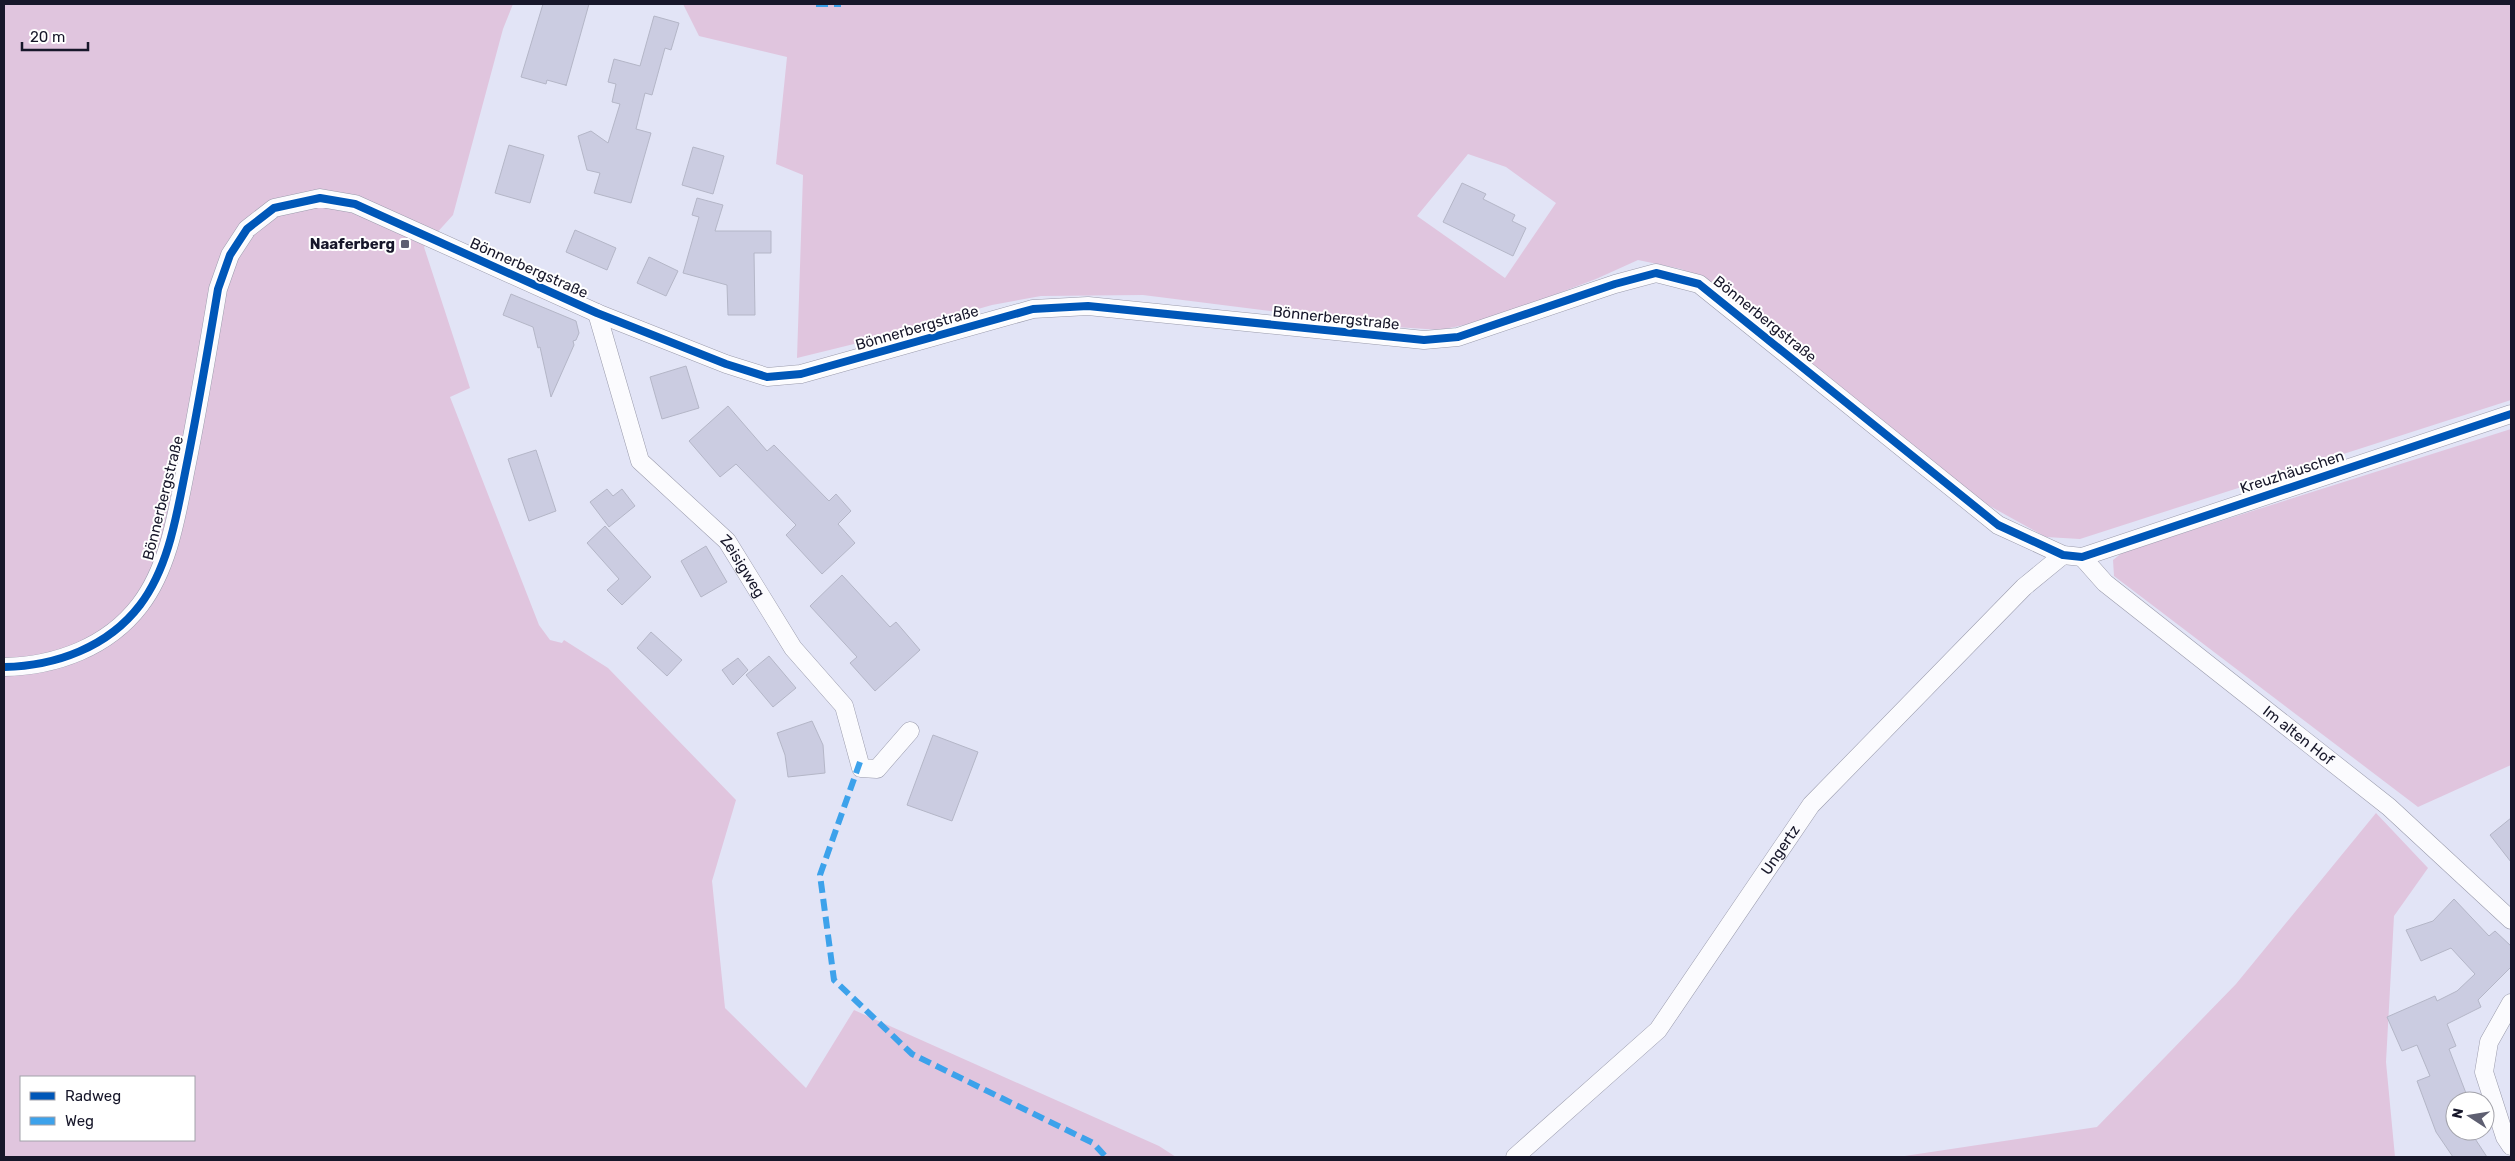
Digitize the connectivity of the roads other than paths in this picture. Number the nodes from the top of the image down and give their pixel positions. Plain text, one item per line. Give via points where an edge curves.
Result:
1 (597, 313) junction
2 (2511, 414) edge
3 (2063, 555) junction
4 (2082, 557) junction
5 (4, 667) edge
6 (910, 731) dead end
7 (2511, 920) edge
8 (2511, 1003) edge
9 (2511, 1146) edge
10 (1515, 1157) edge

1 - 3 street, Bönnerbergstraße via 726,364 767,376 801,374 1033,310 1088,306 1424,340 1458,337 1656,273 1699,284 1998,525
1 - 5 street, Bönnerbergstraße via 355,204 320,198 274,208 247,229 230,256 218,289 178,505 161,568 140,604 114,631 91,647 61,660 30,667
1 - 6 street, Zeisigweg via 640,461 727,542 793,648 844,706 862,768 878,769
2 - 4 street, Kreuzhäuschen
3 - 4 street, Bönnerbergstraße
3 - 10 street, Ungertz via 2024,587 1811,805 1658,1030
4 - 7 street, Im alten Hof via 2105,583 2389,806
8 - 9 street via 2489,1042 2484,1072 2505,1137

